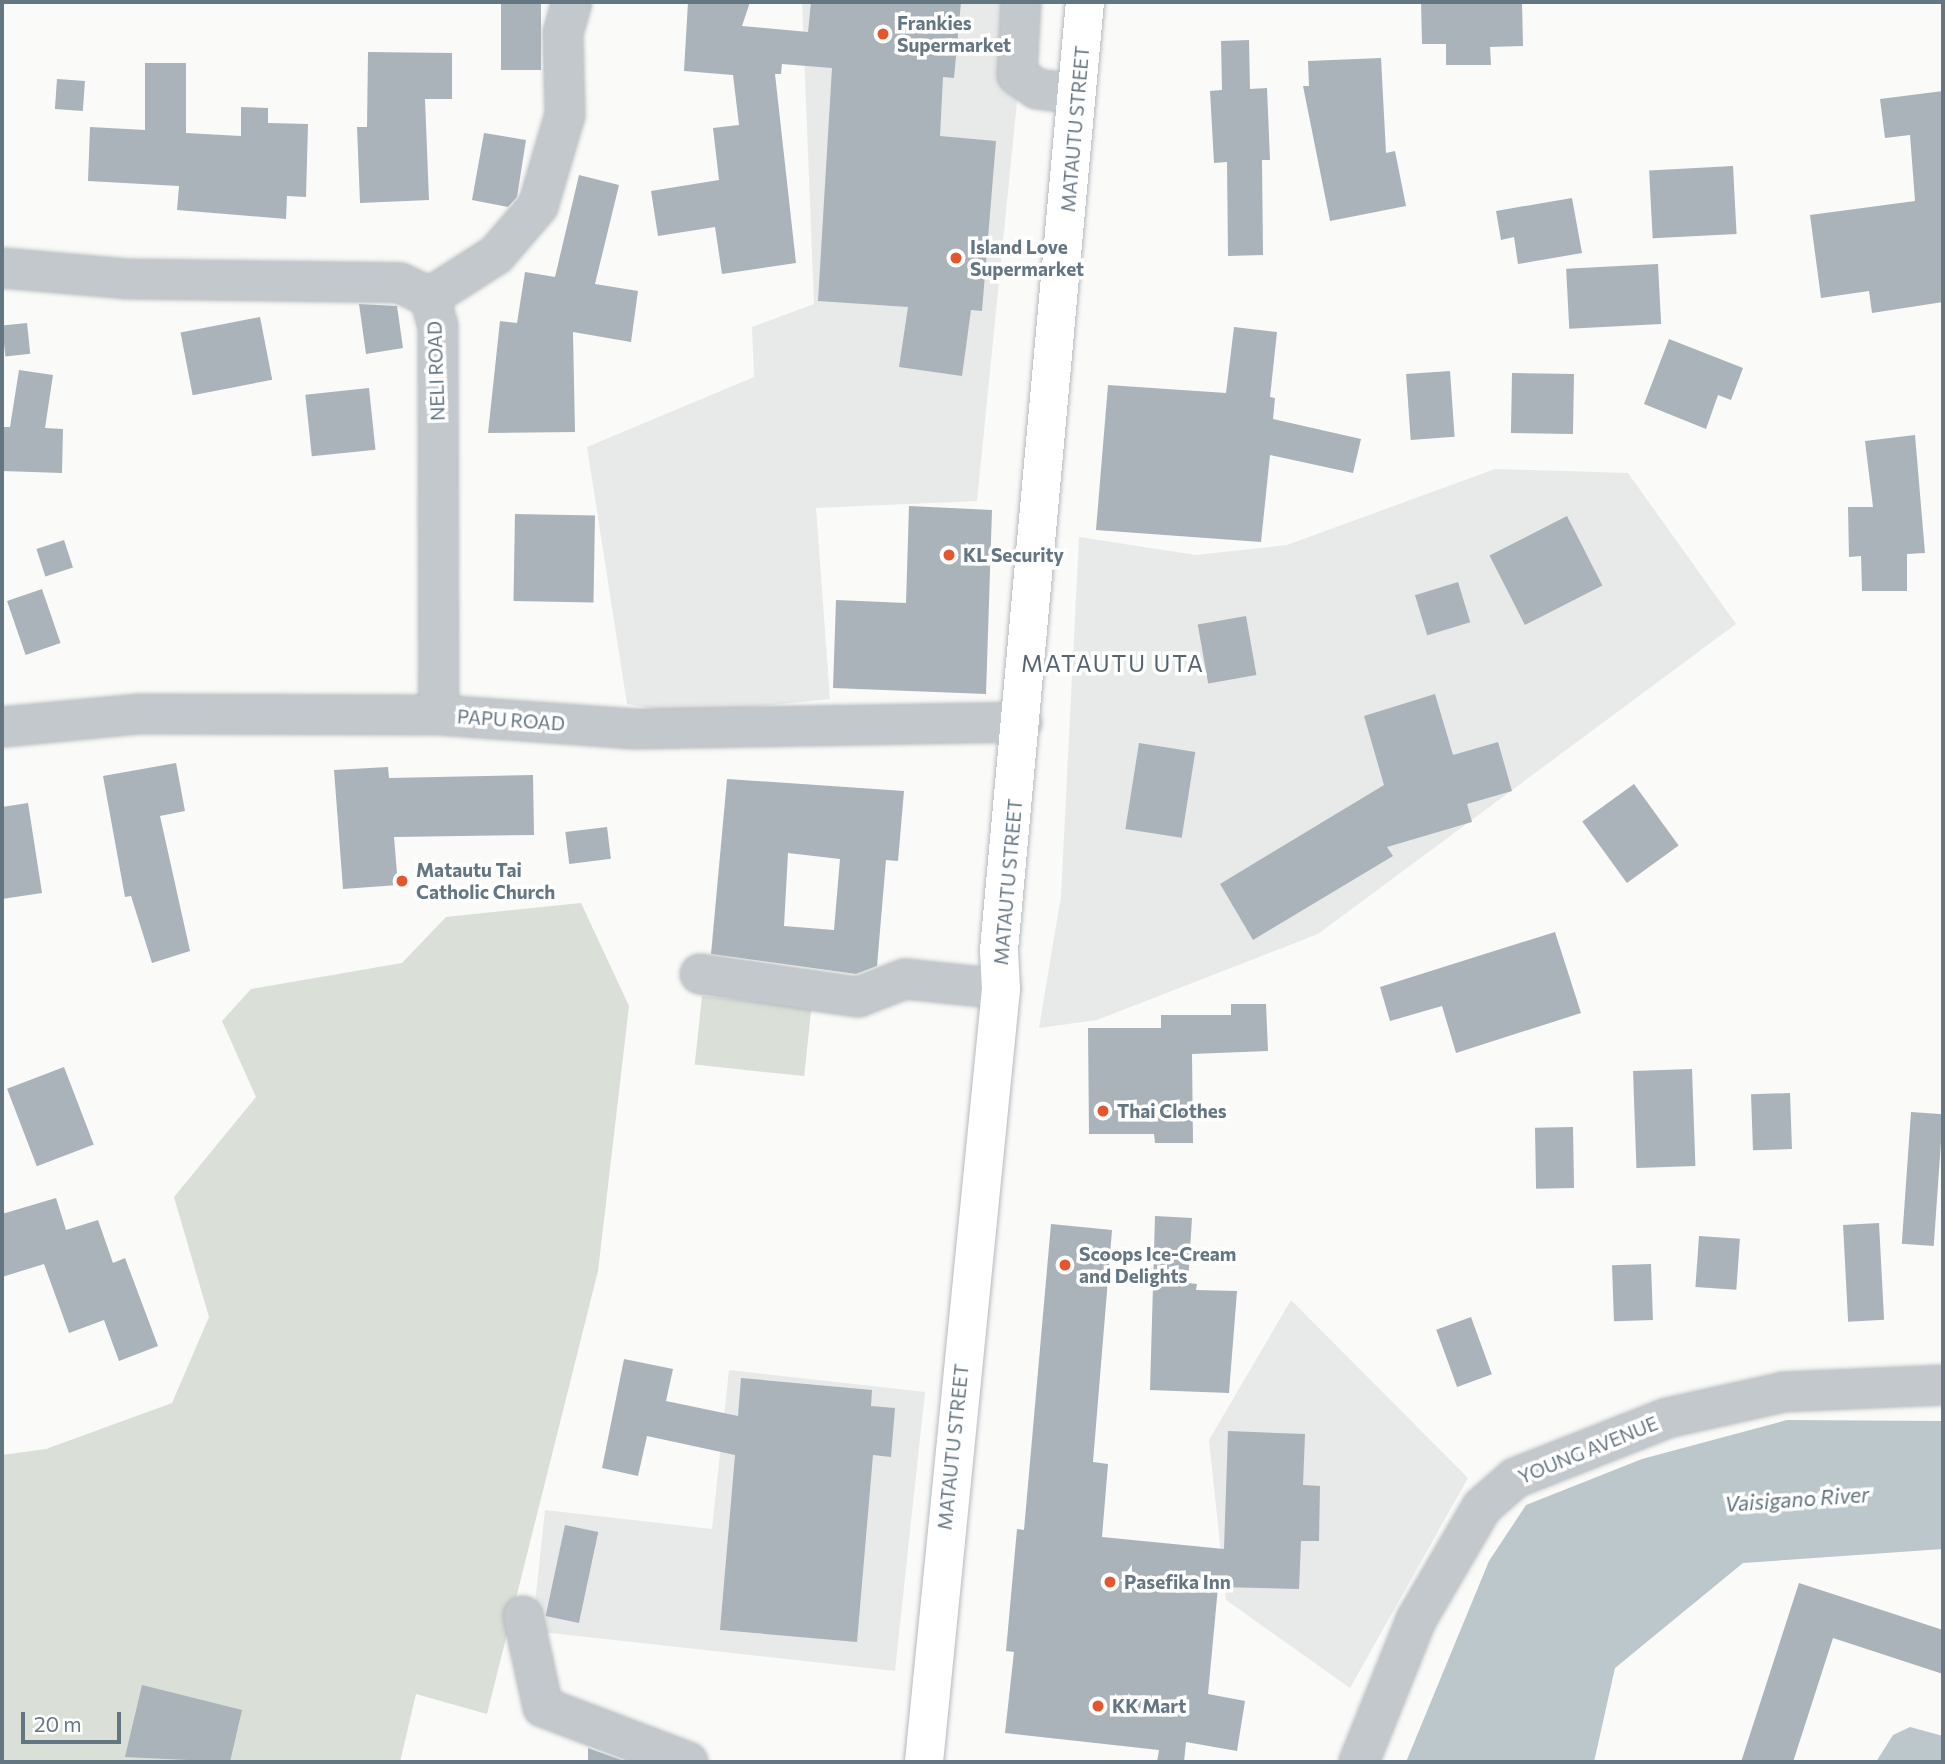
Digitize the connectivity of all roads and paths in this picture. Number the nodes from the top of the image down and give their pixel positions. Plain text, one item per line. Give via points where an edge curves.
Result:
1 (572, 2) edge
2 (1021, 2) edge
3 (1085, 2) edge
4 (1077, 93) junction
5 (2, 268) edge
6 (430, 297) junction
7 (439, 715) junction
8 (3, 721) edge
9 (1022, 722) junction
10 (700, 974) dead end
11 (1001, 989) junction
12 (1943, 1385) edge
13 (523, 1616) dead end
14 (688, 1762) edge
15 (924, 1762) edge
16 (1359, 1762) edge

1 - 6 street, NELI ROAD via 563,33 565,115 538,206 496,255
2 - 4 street via 1017,75 1037,89
3 - 4 main road, MATAUTU STREET
4 - 9 main road, MATAUTU STREET
5 - 6 street via 127,279 400,283
6 - 7 street, NELI ROAD via 438,326
7 - 8 street, PAPU ROAD via 140,714
7 - 9 street, PAPU ROAD via 635,729
9 - 11 main road, MATAUTU STREET via 999,950
10 - 11 street via 858,997 905,979
11 - 15 main road, MATAUTU STREET
12 - 16 street, YOUNG AVENUE via 1771,1395 1667,1418 1515,1478 1482,1507 1416,1620
13 - 14 street via 543,1707

